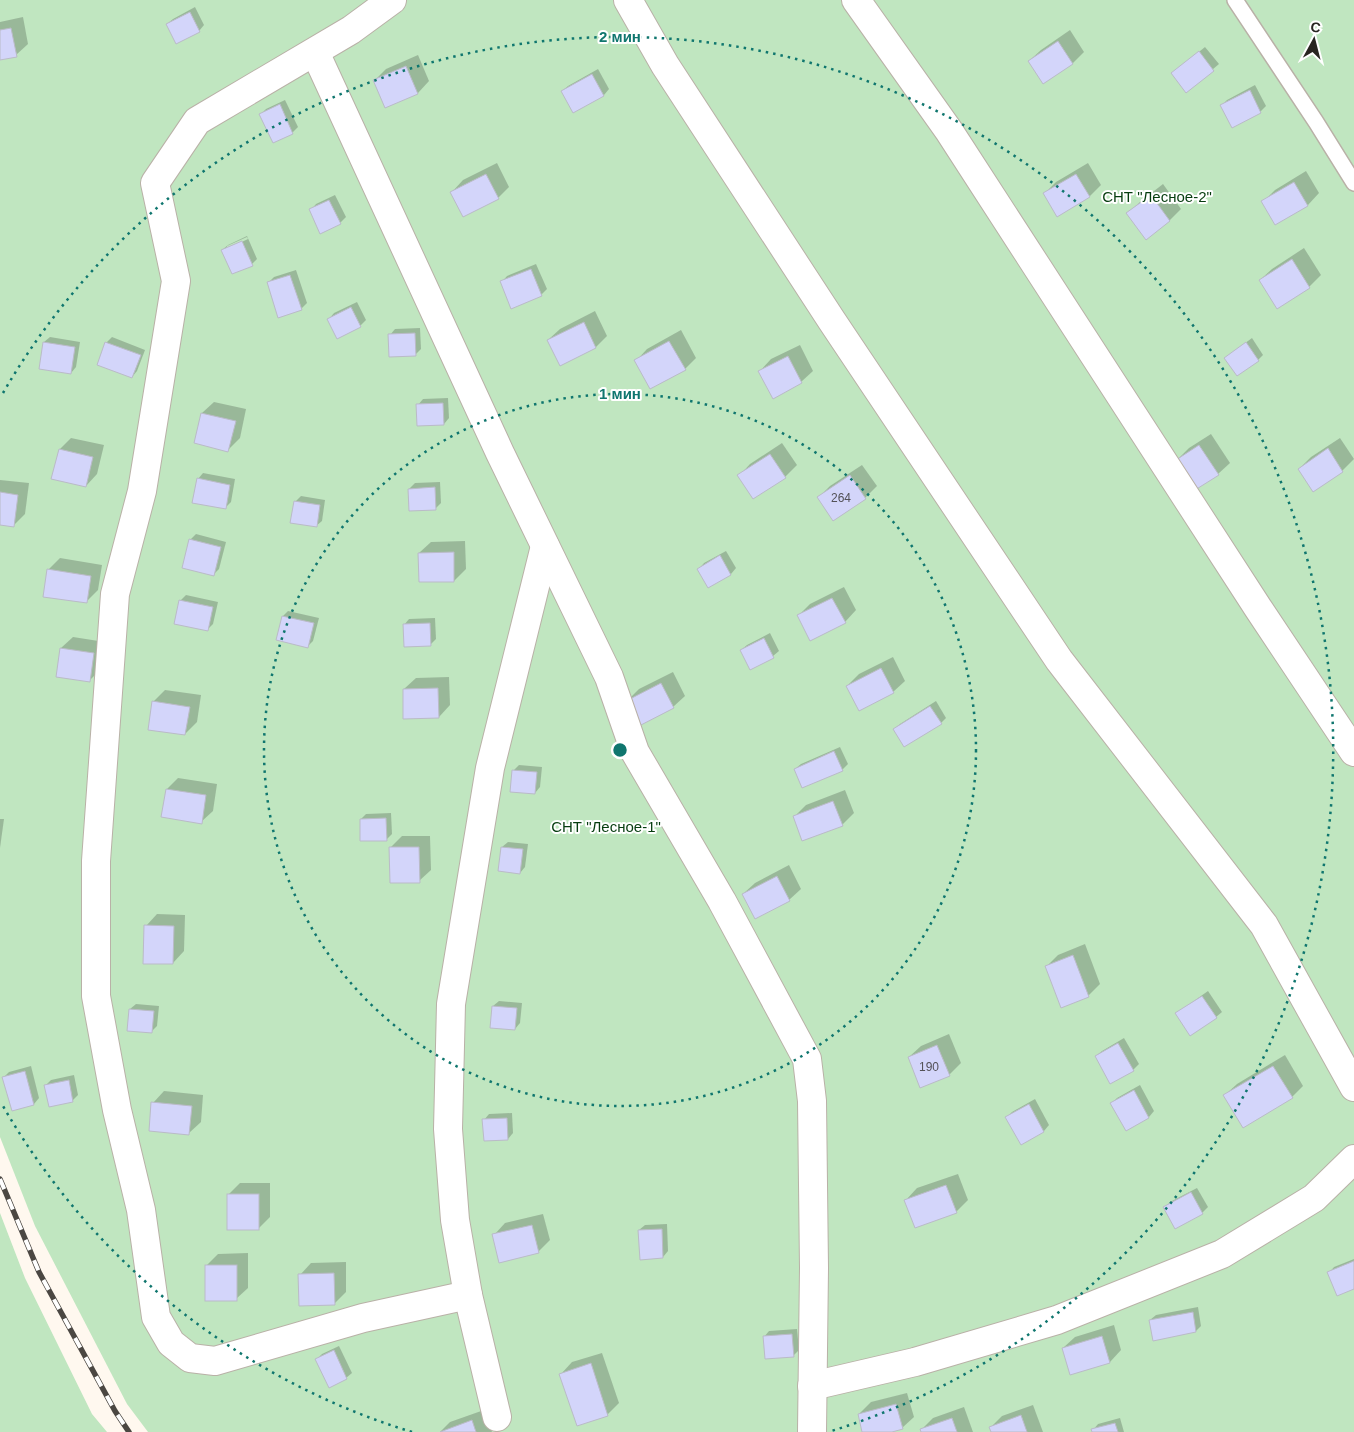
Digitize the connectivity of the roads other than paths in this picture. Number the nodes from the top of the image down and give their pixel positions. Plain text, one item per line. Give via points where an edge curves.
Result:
1 (392, 0) edge
2 (628, 0) edge
3 (1235, 0) edge
4 (856, 1) edge
5 (315, 52) junction
6 (1354, 183) edge
7 (545, 546) junction
8 (1354, 752) edge
9 (1354, 1087) edge
10 (1354, 1159) edge
11 (468, 1295) junction
12 (812, 1386) junction
13 (497, 1417) dead end
14 (812, 1432) edge

1 - 5 street
2 - 9 street via 665,65 832,321 1059,660 1264,925
3 - 6 lane
4 - 8 street via 949,130
5 - 7 street
5 - 11 street via 197,121 155,184 176,281 142,491 115,594 96,861 96,996 117,1110 141,1210 156,1317 171,1343 190,1358 215,1361 363,1318
7 - 11 street via 490,768 451,1004 448,1130 455,1220
7 - 12 street via 609,677 635,752 722,901 807,1059 812,1101
10 - 12 street via 1314,1198 1222,1254 1057,1320 916,1362
11 - 13 street
12 - 14 street

